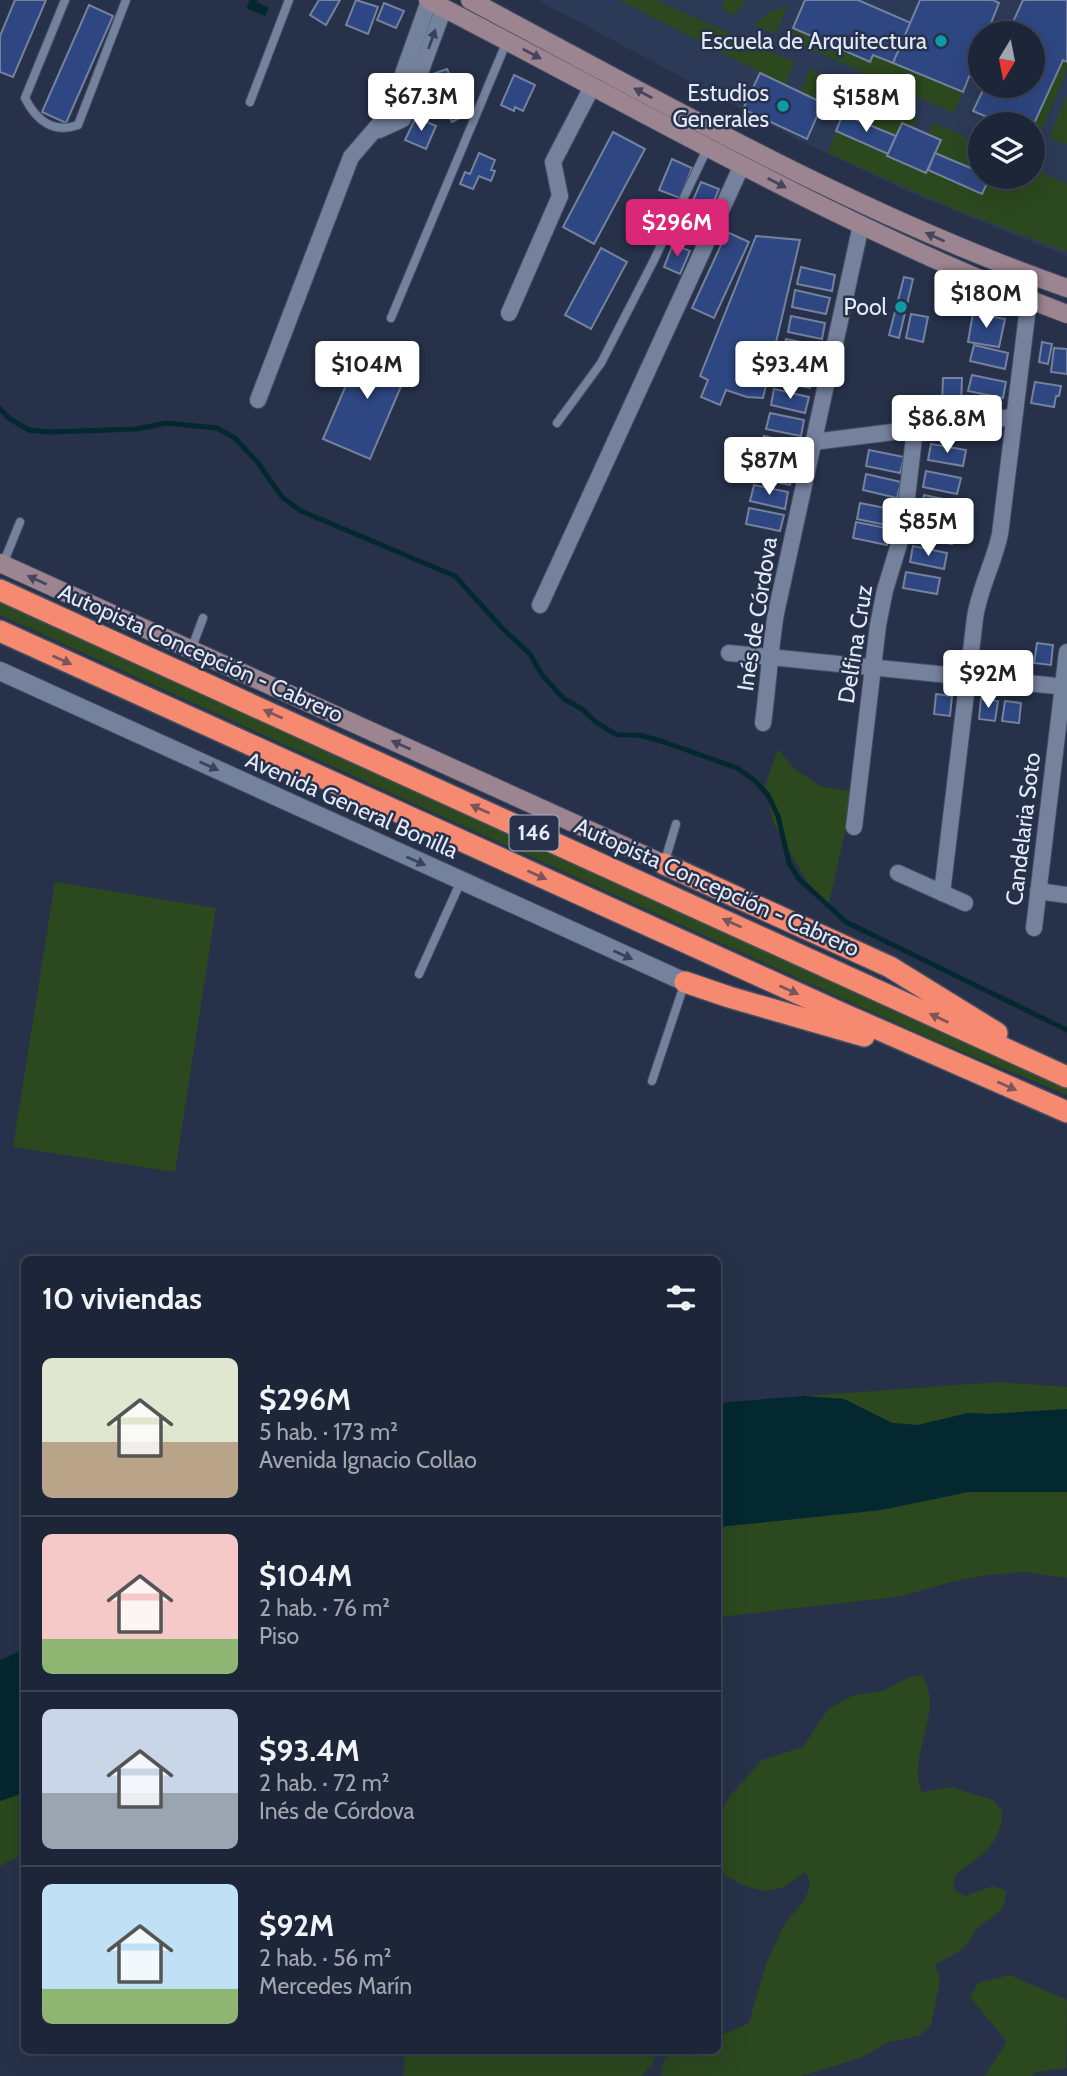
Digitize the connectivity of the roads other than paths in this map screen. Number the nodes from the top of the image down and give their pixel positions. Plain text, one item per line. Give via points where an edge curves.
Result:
1 (65, 0) edge
2 (115, 0) edge
3 (289, 0) edge
4 (470, 0) edge
5 (125, 2) edge
6 (434, 3) edge
7 (507, 41) junction
8 (592, 87) junction
9 (250, 102) dead end
10 (708, 147) junction
11 (742, 165) junction
12 (861, 225) junction
13 (1067, 288) edge
14 (1029, 299) junction
15 (509, 313) dead end
16 (1067, 314) edge
17 (391, 318) dead end
18 (258, 400) dead end
19 (1013, 417) junction
20 (557, 423) dead end
21 (915, 429) junction
22 (813, 442) junction
23 (20, 522) dead end
24 (1, 564) edge
25 (0, 590) edge
26 (540, 605) dead end
27 (203, 618) dead end
28 (0, 631) edge
29 (191, 650) junction
30 (1067, 652) edge
31 (729, 653) dead end
32 (769, 658) junction
33 (872, 668) junction
34 (0, 671) edge
35 (967, 676) junction
36 (1064, 687) edge
37 (763, 723) dead end
38 (676, 824) dead end
39 (854, 827) dead end
40 (664, 864) junction
41 (898, 873) dead end
42 (461, 881) junction
43 (1038, 891) junction
44 (942, 893) junction
45 (1067, 895) edge
46 (965, 903) dead end
47 (1034, 928) dead end
48 (419, 974) dead end
49 (685, 982) junction
50 (947, 1060) junction
51 (1067, 1077) edge
52 (652, 1081) dead end
53 (1067, 1112) edge

1 - 5 lane via 25,98 33,114 65,130 78,125
2 - 5 lane
3 - 9 lane
13 -> 4 main road via 866,206
6 - 7 main road
6 - 18 street via 389,113 351,157
7 -> 8 main road
7 - 17 lane
8 - 10 main road
8 - 15 street via 553,162 560,196
10 - 11 main road
10 - 20 lane via 601,363
11 -> 12 main road
11 - 26 street
12 - 14 main road
12 - 22 street, Inés de Córdova
14 - 16 main road
14 - 19 street
19 - 21 street
19 - 35 street via 997,550 976,610
21 - 22 street
21 - 33 street, Delfina Cruz via 903,531 881,607
22 - 32 street, Inés de Córdova
23 - 24 lane
29 -> 24 main road
51 -> 25 highway, Autopista Concepción - Cabrero / 146
27 - 29 lane
28 -> 50 highway, 146
40 -> 29 main road
30 - 36 street, Candelaria Soto
31 - 32 street
32 - 33 street
32 - 37 street, Inés de Córdova
33 - 35 street
33 - 39 street, Delfina Cruz
34 -> 42 street, Avenida General Bonilla
35 - 36 street
35 - 44 street
36 - 43 street, Candelaria Soto
38 - 40 lane
40 - 51 highway via 890,967
41 - 44 street
42 - 48 lane
42 -> 49 street, Avenida General Bonilla
43 - 45 street
43 - 47 street, Candelaria Soto
44 - 46 street
49 - 50 highway
49 - 52 lane
50 -> 53 highway, 146

